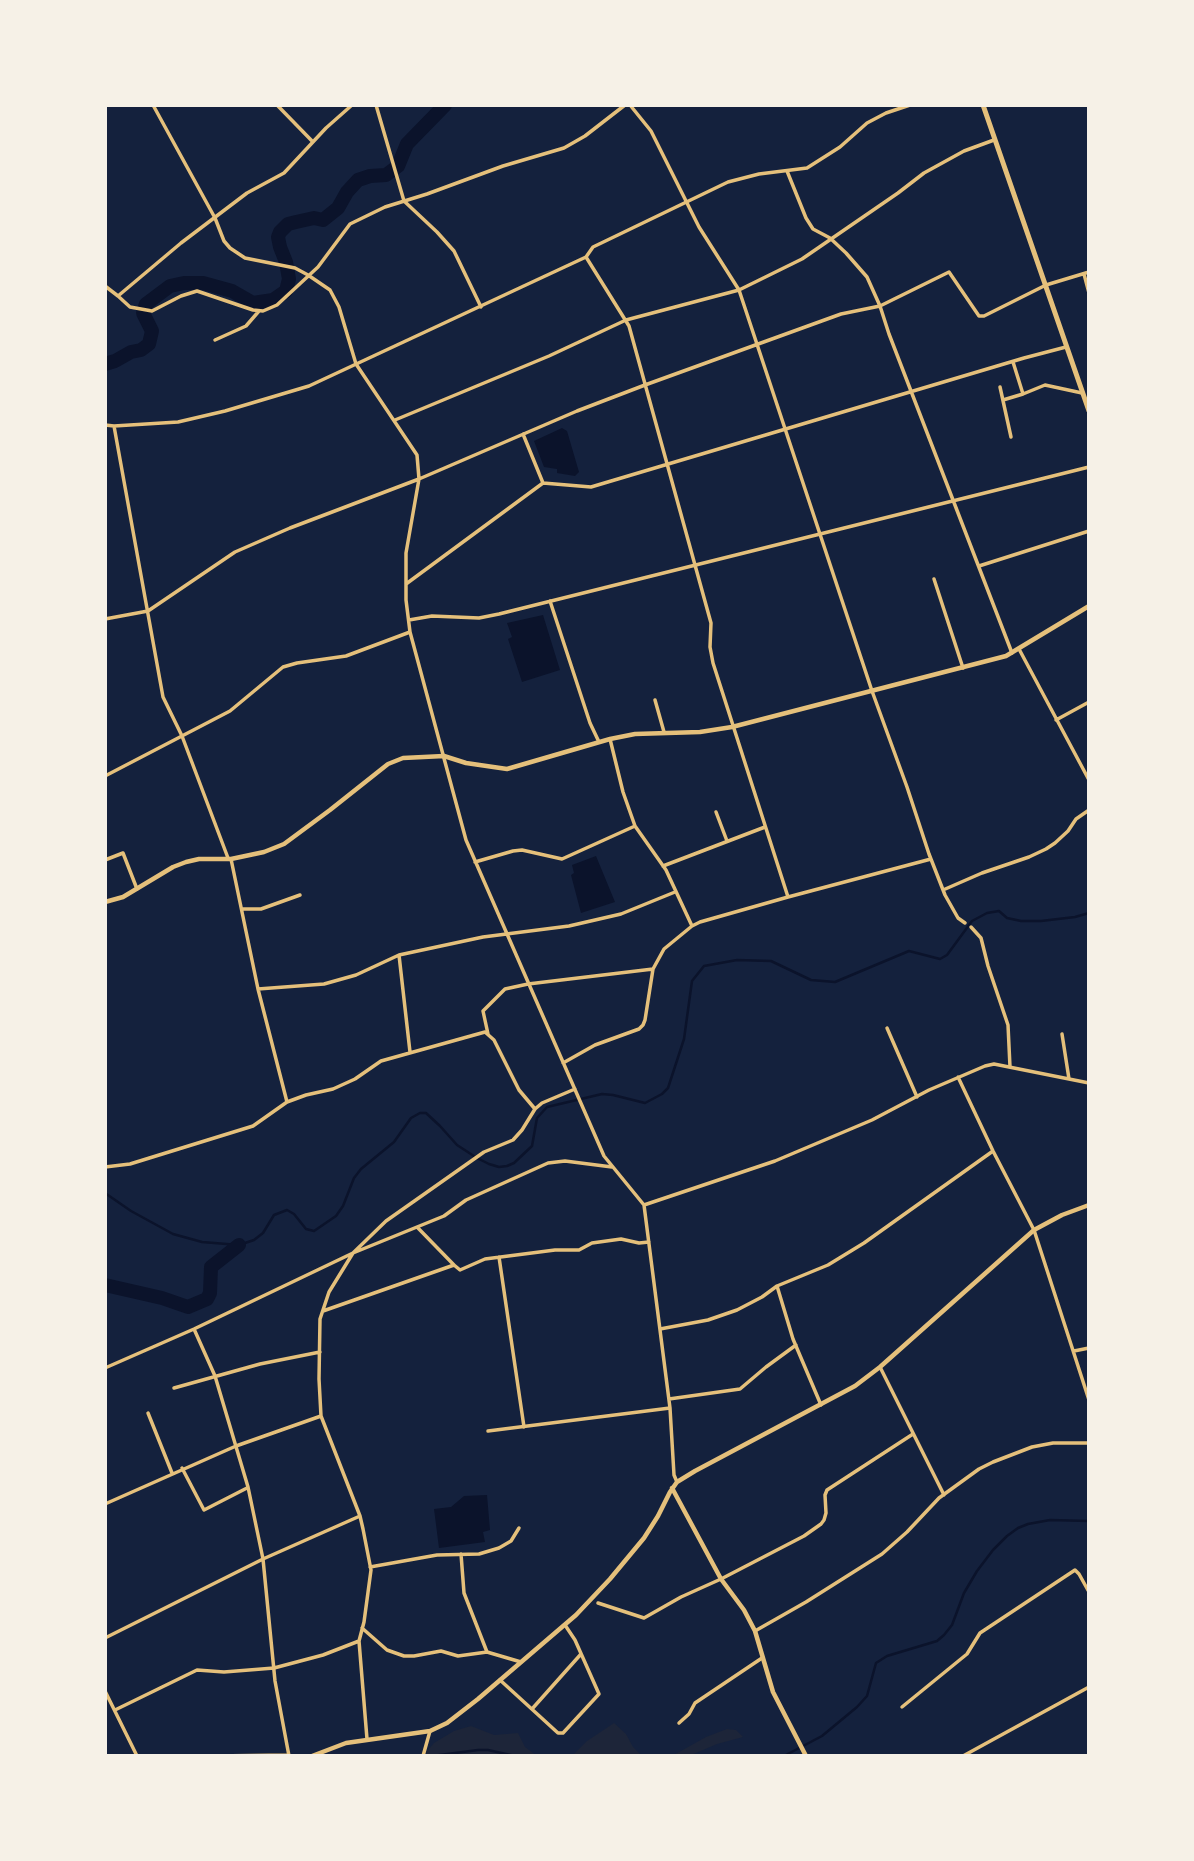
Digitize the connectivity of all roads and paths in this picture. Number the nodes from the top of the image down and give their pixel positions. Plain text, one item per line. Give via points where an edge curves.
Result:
1 (153, 105) edge
2 (277, 105) edge
3 (352, 105) edge
4 (376, 105) edge
5 (628, 105) edge
6 (909, 105) edge
7 (983, 105) edge
8 (996, 140) junction
9 (313, 142) junction
10 (787, 171) junction
11 (404, 201) junction
12 (687, 202) junction
13 (215, 218) junction
14 (830, 238) junction
15 (586, 257) junction
16 (1086, 273) edge
17 (308, 275) junction
18 (1046, 285) junction
19 (105, 286) edge
20 (738, 290) junction
21 (1089, 293) edge
22 (118, 296) junction
23 (880, 306) junction
24 (481, 307) junction
25 (260, 310) junction
26 (626, 320) junction
27 (215, 340) dead end
28 (757, 344) junction
29 (1067, 347) junction
30 (1013, 362) junction
31 (356, 364) junction
32 (645, 385) junction
33 (1000, 387) dead end
34 (912, 392) junction
35 (1083, 393) junction
36 (1023, 394) junction
37 (1003, 400) junction
38 (1089, 411) edge
39 (395, 420) junction
40 (105, 425) edge
41 (114, 426) junction
42 (786, 430) junction
43 (523, 434) junction
44 (1011, 437) dead end
45 (666, 464) junction
46 (1089, 467) edge
47 (419, 479) junction
48 (543, 483) junction
49 (954, 500) junction
50 (1089, 531) edge
51 (820, 534) junction
52 (695, 566) junction
53 (979, 566) junction
54 (934, 579) dead end
55 (406, 584) junction
56 (550, 601) junction
57 (1089, 606) edge
58 (148, 611) junction
59 (105, 619) edge
60 (409, 620) junction
61 (410, 632) junction
62 (1019, 649) junction
63 (1012, 653) junction
64 (963, 668) junction
65 (872, 691) junction
66 (655, 700) dead end
67 (1089, 702) edge
68 (1056, 720) junction
69 (732, 727) junction
70 (664, 732) junction
71 (182, 736) junction
72 (610, 738) junction
73 (599, 742) junction
74 (444, 756) junction
75 (1089, 764) edge
76 (1082, 767) junction
77 (105, 776) edge
78 (1089, 780) edge
79 (1089, 810) edge
80 (716, 812) dead end
81 (635, 826) junction
82 (765, 827) junction
83 (727, 841) junction
84 (230, 858) junction
85 (931, 859) junction
86 (105, 860) edge
87 (475, 862) junction
88 (663, 866) junction
89 (137, 889) junction
90 (943, 890) junction
91 (675, 892) junction
92 (300, 895) dead end
93 (788, 897) junction
94 (105, 902) edge
95 (242, 909) junction
96 (965, 923) dead end
97 (692, 926) junction
98 (971, 928) dead end
99 (506, 935) junction
100 (399, 955) junction
101 (653, 969) junction
102 (528, 984) junction
103 (258, 989) junction
104 (887, 1028) dead end
105 (1062, 1034) dead end
106 (489, 1035) junction
107 (410, 1052) junction
108 (563, 1063) junction
109 (1010, 1067) junction
110 (958, 1077) junction
111 (1069, 1079) junction
112 (1089, 1083) edge
113 (576, 1091) junction
114 (917, 1097) junction
115 (287, 1102) junction
116 (535, 1109) junction
117 (993, 1151) junction
118 (105, 1167) edge
119 (612, 1167) junction
120 (644, 1205) junction
121 (1089, 1205) edge
122 (417, 1227) junction
123 (1034, 1230) junction
124 (649, 1242) junction
125 (353, 1254) junction
126 (499, 1257) junction
127 (454, 1265) junction
128 (777, 1286) junction
129 (323, 1311) junction
130 (194, 1329) junction
131 (660, 1329) junction
132 (796, 1345) junction
133 (1089, 1348) edge
134 (1073, 1351) junction
135 (320, 1352) junction
136 (105, 1367) edge
137 (880, 1367) junction
138 (215, 1376) junction
139 (174, 1388) dead end
140 (669, 1399) junction
141 (1089, 1400) edge
142 (821, 1405) junction
143 (670, 1408) junction
144 (148, 1413) dead end
145 (321, 1416) junction
146 (524, 1427) junction
147 (488, 1431) dead end
148 (913, 1434) junction
149 (1089, 1443) edge
150 (236, 1446) junction
151 (182, 1468) junction
152 (172, 1473) junction
153 (677, 1482) junction
154 (248, 1487) junction
155 (672, 1488) junction
156 (944, 1494) junction
157 (105, 1504) edge
158 (359, 1516) junction
159 (519, 1528) dead end
160 (461, 1554) junction
161 (263, 1559) junction
162 (370, 1567) junction
163 (721, 1579) junction
164 (1089, 1592) edge
165 (598, 1603) dead end
166 (565, 1625) junction
167 (362, 1628) junction
168 (755, 1631) junction
169 (105, 1638) edge
170 (359, 1641) junction
171 (487, 1652) junction
172 (581, 1654) junction
173 (763, 1658) junction
174 (521, 1662) junction
175 (274, 1668) junction
176 (500, 1680) junction
177 (1089, 1687) edge
178 (105, 1691) edge
179 (902, 1707) dead end
180 (532, 1709) junction
181 (115, 1710) junction
182 (679, 1723) dead end
183 (429, 1731) junction
184 (367, 1739) junction
185 (289, 1755) edge
186 (137, 1756) edge
187 (213, 1756) edge
188 (312, 1756) edge
189 (422, 1756) edge
190 (806, 1756) edge
191 (963, 1756) edge

1 - 13 street
2 - 9 street
3 - 9 street
4 - 11 street
5 - 11 street via 564,148
5 - 12 street via 651,131
6 - 10 street via 867,123 807,167
7 - 8 main road
8 - 14 street via 924,173
8 - 18 main road
9 - 13 street via 284,173
10 - 12 street via 728,182
10 - 14 street via 806,218
11 - 17 street via 350,224
11 - 24 street via 454,251
12 - 15 street via 593,247
12 - 20 street
13 - 17 street via 224,241 245,258
13 - 22 street
14 - 20 street via 802,259
14 - 23 street via 867,277
15 - 24 street
15 - 26 street
16 - 18 street
16 - 21 street
17 - 25 street via 277,305
17 - 31 street via 335,299
18 - 23 street via 979,316 949,272
18 - 29 main road
19 - 22 street
20 - 26 street
20 - 28 street
22 - 25 street via 130,307 152,311 197,291
23 - 28 street via 841,314
23 - 34 street
24 - 31 street
25 - 27 street via 246,326
26 - 32 street
26 - 39 street
28 - 32 street
28 - 42 street
29 - 30 street
29 - 35 main road
30 - 34 street
30 - 36 street
31 - 39 street
31 - 41 street via 309,386 225,411 178,422
32 - 43 street
32 - 45 street
33 - 37 street
34 - 42 street
34 - 49 street
35 - 36 street via 1045,385
35 - 38 main road
36 - 37 street
37 - 44 street
39 - 47 street via 417,455
40 - 41 street
41 - 58 street
42 - 45 street
42 - 51 street
43 - 47 street
43 - 48 street
45 - 48 street via 591,487
45 - 52 street
46 - 49 street
47 - 55 street via 406,553
47 - 58 street via 235,552
48 - 55 street
49 - 51 street
49 - 53 street
50 - 53 street
51 - 52 street
51 - 65 street
52 - 56 street
52 - 69 street via 711,623 713,663
53 - 63 street
54 - 64 street
55 - 60 street
56 - 60 street via 479,618
56 - 73 street
57 - 62 street
58 - 59 street
58 - 71 street via 163,697
60 - 61 street
61 - 71 street via 346,656 283,667 230,711
61 - 74 street
62 - 63 street
62 - 68 street
63 - 64 street
64 - 65 street
65 - 69 street
65 - 85 street
66 - 70 street
67 - 68 street
68 - 76 street
69 - 70 street
69 - 82 street
70 - 72 street
71 - 77 street
71 - 84 street
72 - 73 street
72 - 81 street
73 - 74 street via 507,769
74 - 84 street via 395,760 284,844
74 - 87 street
75 - 76 street
76 - 78 street
79 - 90 street via 1045,849
80 - 83 street
81 - 87 street via 562,859 513,850
81 - 88 street
82 - 83 street
82 - 93 street
83 - 88 street
84 - 89 street via 186,862
84 - 95 street
85 - 90 street
85 - 93 street
86 - 89 street via 123,853
87 - 99 street
88 - 91 street
89 - 94 street
90 - 96 street
91 - 97 street
91 - 99 street via 621,914
92 - 95 street via 261,909
93 - 97 street
95 - 103 street
97 - 101 street via 664,949
98 - 109 street via 981,939 1008,1025
99 - 100 street
99 - 102 street
100 - 103 street via 324,984
100 - 107 street
101 - 102 street
101 - 108 street via 643,1025
102 - 106 street via 505,989 483,1011
102 - 108 street
103 - 115 street
104 - 114 street
105 - 111 street
106 - 107 street via 485,1032
106 - 116 street via 519,1090
107 - 115 street via 381,1061 333,1089
108 - 113 street
109 - 110 street via 994,1064
109 - 111 street
110 - 114 street
110 - 117 street
111 - 112 street
113 - 116 street
113 - 119 street
114 - 120 street via 775,1161
115 - 118 street via 253,1126 130,1164
116 - 125 street via 513,1140 471,1160 386,1221
117 - 123 street
117 - 128 street via 864,1244
119 - 120 street
119 - 122 street via 548,1163
120 - 124 street
121 - 123 street
122 - 125 street
122 - 127 street
123 - 134 street
123 - 137 street
124 - 126 street via 621,1240 592,1243 579,1250
124 - 131 street
125 - 129 street via 329,1292
125 - 130 street
126 - 127 street via 460,1270
126 - 146 street
127 - 129 street
128 - 131 street via 737,1310
128 - 132 street
129 - 135 street
130 - 136 street
130 - 138 street
131 - 140 street
132 - 140 street via 740,1389
132 - 142 street
133 - 134 street
134 - 141 street
135 - 138 street
135 - 145 street
137 - 142 street
137 - 148 street
138 - 139 street
138 - 150 street
140 - 143 street
142 - 153 street
143 - 146 street
143 - 153 street
144 - 152 street
145 - 150 street
145 - 158 street
146 - 147 street
148 - 156 street
148 - 163 street via 827,1490 827,1513 821,1524
149 - 156 street via 1032,1447 979,1469
150 - 151 street
150 - 154 street
151 - 152 street
151 - 154 street via 204,1510
152 - 157 street
153 - 155 street
154 - 161 street
155 - 163 street
155 - 166 street via 625,1562
156 - 168 street via 881,1554
158 - 161 street
158 - 162 street
159 - 160 street via 511,1541 499,1548
160 - 162 street
160 - 171 street via 464,1593
161 - 169 street
161 - 175 street
162 - 167 street
163 - 165 street via 644,1618
163 - 168 street
164 - 179 street via 1075,1570 980,1633 967,1654
166 - 172 street
166 - 174 street
167 - 170 street
167 - 171 street via 387,1650 404,1656
168 - 173 street
170 - 175 street
170 - 184 street
171 - 174 street
172 - 180 street
172 - 180 street via 599,1694 563,1733
173 - 182 street via 695,1703
173 - 190 street via 773,1692
174 - 176 street
175 - 181 street via 197,1670
175 - 185 street
176 - 180 street
176 - 183 street via 447,1723
177 - 191 street
178 - 181 street
181 - 186 street
183 - 184 street
183 - 189 street
184 - 188 street
185 - 187 street

